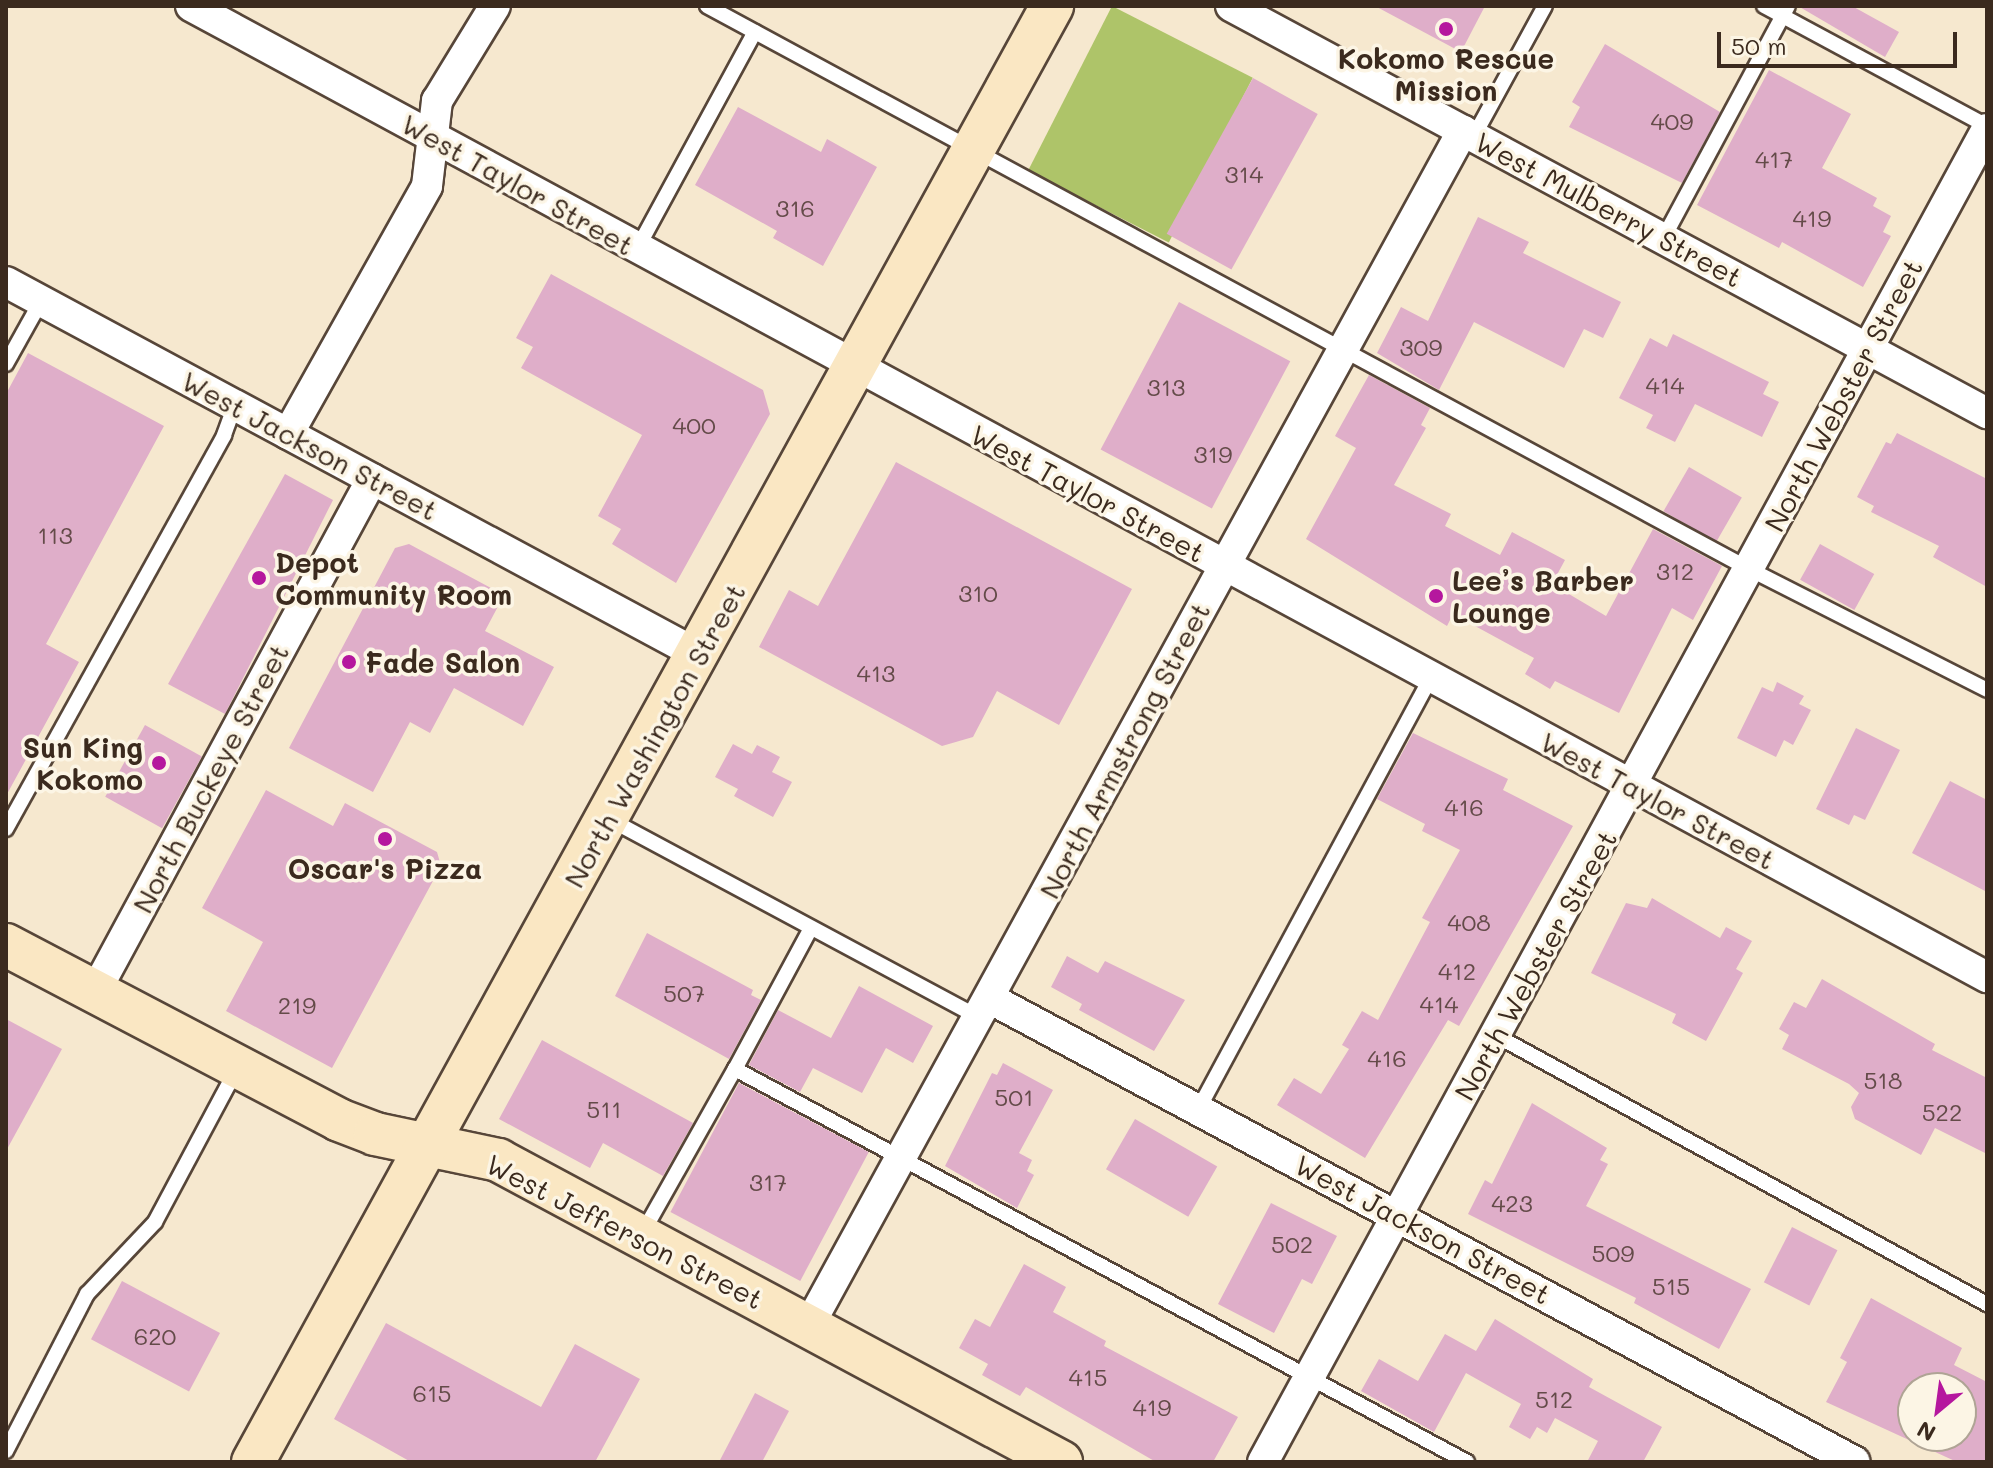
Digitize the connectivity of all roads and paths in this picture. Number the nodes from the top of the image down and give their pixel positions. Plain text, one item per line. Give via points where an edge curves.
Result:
1 (495, 6) edge
2 (707, 6) edge
3 (1052, 6) edge
4 (1231, 6) edge
5 (1545, 6) edge
6 (1764, 6) edge
7 (201, 8) edge
8 (1786, 11) edge
9 (755, 32) junction
10 (1987, 127) edge
11 (1468, 133) junction
12 (431, 137) junction
13 (974, 150) junction
14 (1663, 239) junction
15 (637, 249) junction
16 (6, 282) edge
17 (41, 301) junction
18 (1341, 346) junction
19 (1868, 348) junction
20 (6, 364) edge
21 (855, 368) junction
22 (235, 405) junction
23 (1987, 413) edge
24 (288, 434) junction
25 (372, 479) junction
26 (1224, 566) junction
27 (1749, 569) junction
28 (699, 655) junction
29 (1431, 678) junction
30 (1987, 690) edge
31 (1632, 786) junction
32 (608, 818) junction
33 (6, 829) edge
34 (811, 928) junction
35 (6, 945) edge
36 (1987, 977) edge
37 (95, 992) junction
38 (984, 1008) junction
39 (1497, 1036) junction
40 (238, 1067) junction
41 (735, 1069) junction
42 (1198, 1110) junction
43 (429, 1142) junction
44 (902, 1158) junction
45 (1396, 1215) junction
46 (641, 1237) junction
47 (1987, 1304) edge
48 (808, 1327) junction
49 (1311, 1376) junction
50 (6, 1451) edge
51 (253, 1462) edge
52 (1061, 1462) edge
53 (1263, 1462) edge
54 (1467, 1462) edge
55 (1855, 1462) edge

1 - 12 street via 437,101
2 - 9 lane
3 - 13 main road, North Washington Street
4 - 11 street, West Mulberry Street
5 - 11 lane
6 - 8 lane
7 - 12 street, West Taylor Street
8 - 10 lane
8 - 14 lane
9 - 13 lane
9 - 15 lane
10 - 19 street, North Webster Street
11 - 14 street, West Mulberry Street
11 - 18 street, North Armstrong Street
12 - 15 street, West Taylor Street
12 - 24 street via 427,186
13 - 18 lane
13 - 21 main road, North Washington Street
14 - 19 street, West Mulberry Street
15 - 21 street, West Taylor Street
16 - 17 street, West Jackson Street
17 - 20 lane
17 - 22 street, West Jackson Street
18 - 26 street, North Armstrong Street
18 - 27 lane
19 - 23 street, West Mulberry Street
19 - 27 street, North Webster Street
21 - 26 street, West Taylor Street
21 - 28 main road, North Washington Street
22 - 24 street, West Jackson Street
22 - 33 lane via 224,435
24 - 25 street, West Jackson Street
25 - 28 street, West Jackson Street
25 - 37 street, North Buckeye Street
26 - 29 street, West Taylor Street
26 - 38 street, North Armstrong Street
27 - 30 lane
27 - 31 street, North Webster Street
28 - 32 main road, North Washington Street
29 - 31 street, West Taylor Street
29 - 42 lane
31 - 36 street, West Taylor Street
31 - 39 street, North Webster Street
32 - 34 lane
32 - 43 main road, North Washington Street
34 - 38 lane
34 - 41 lane
35 - 37 main road, West Jefferson Street
37 - 40 main road, West Jefferson Street
38 - 42 street, West Jackson Street
38 - 44 street, North Armstrong Street
39 - 45 street, North Webster Street
39 - 47 lane
40 - 43 main road, West Jefferson Street via 351,1124
40 - 50 lane via 155,1222 87,1294
41 - 44 lane
41 - 46 lane
42 - 45 street, West Jackson Street
43 - 46 main road, West Jefferson Street via 498,1160
43 - 51 main road, North Washington Street
44 - 48 street, North Armstrong Street
44 - 49 lane
45 - 49 street, North Webster Street
45 - 55 street, West Jackson Street
46 - 48 main road, West Jefferson Street
48 - 52 main road, West Jefferson Street
49 - 53 street, North Webster Street
49 - 54 lane

